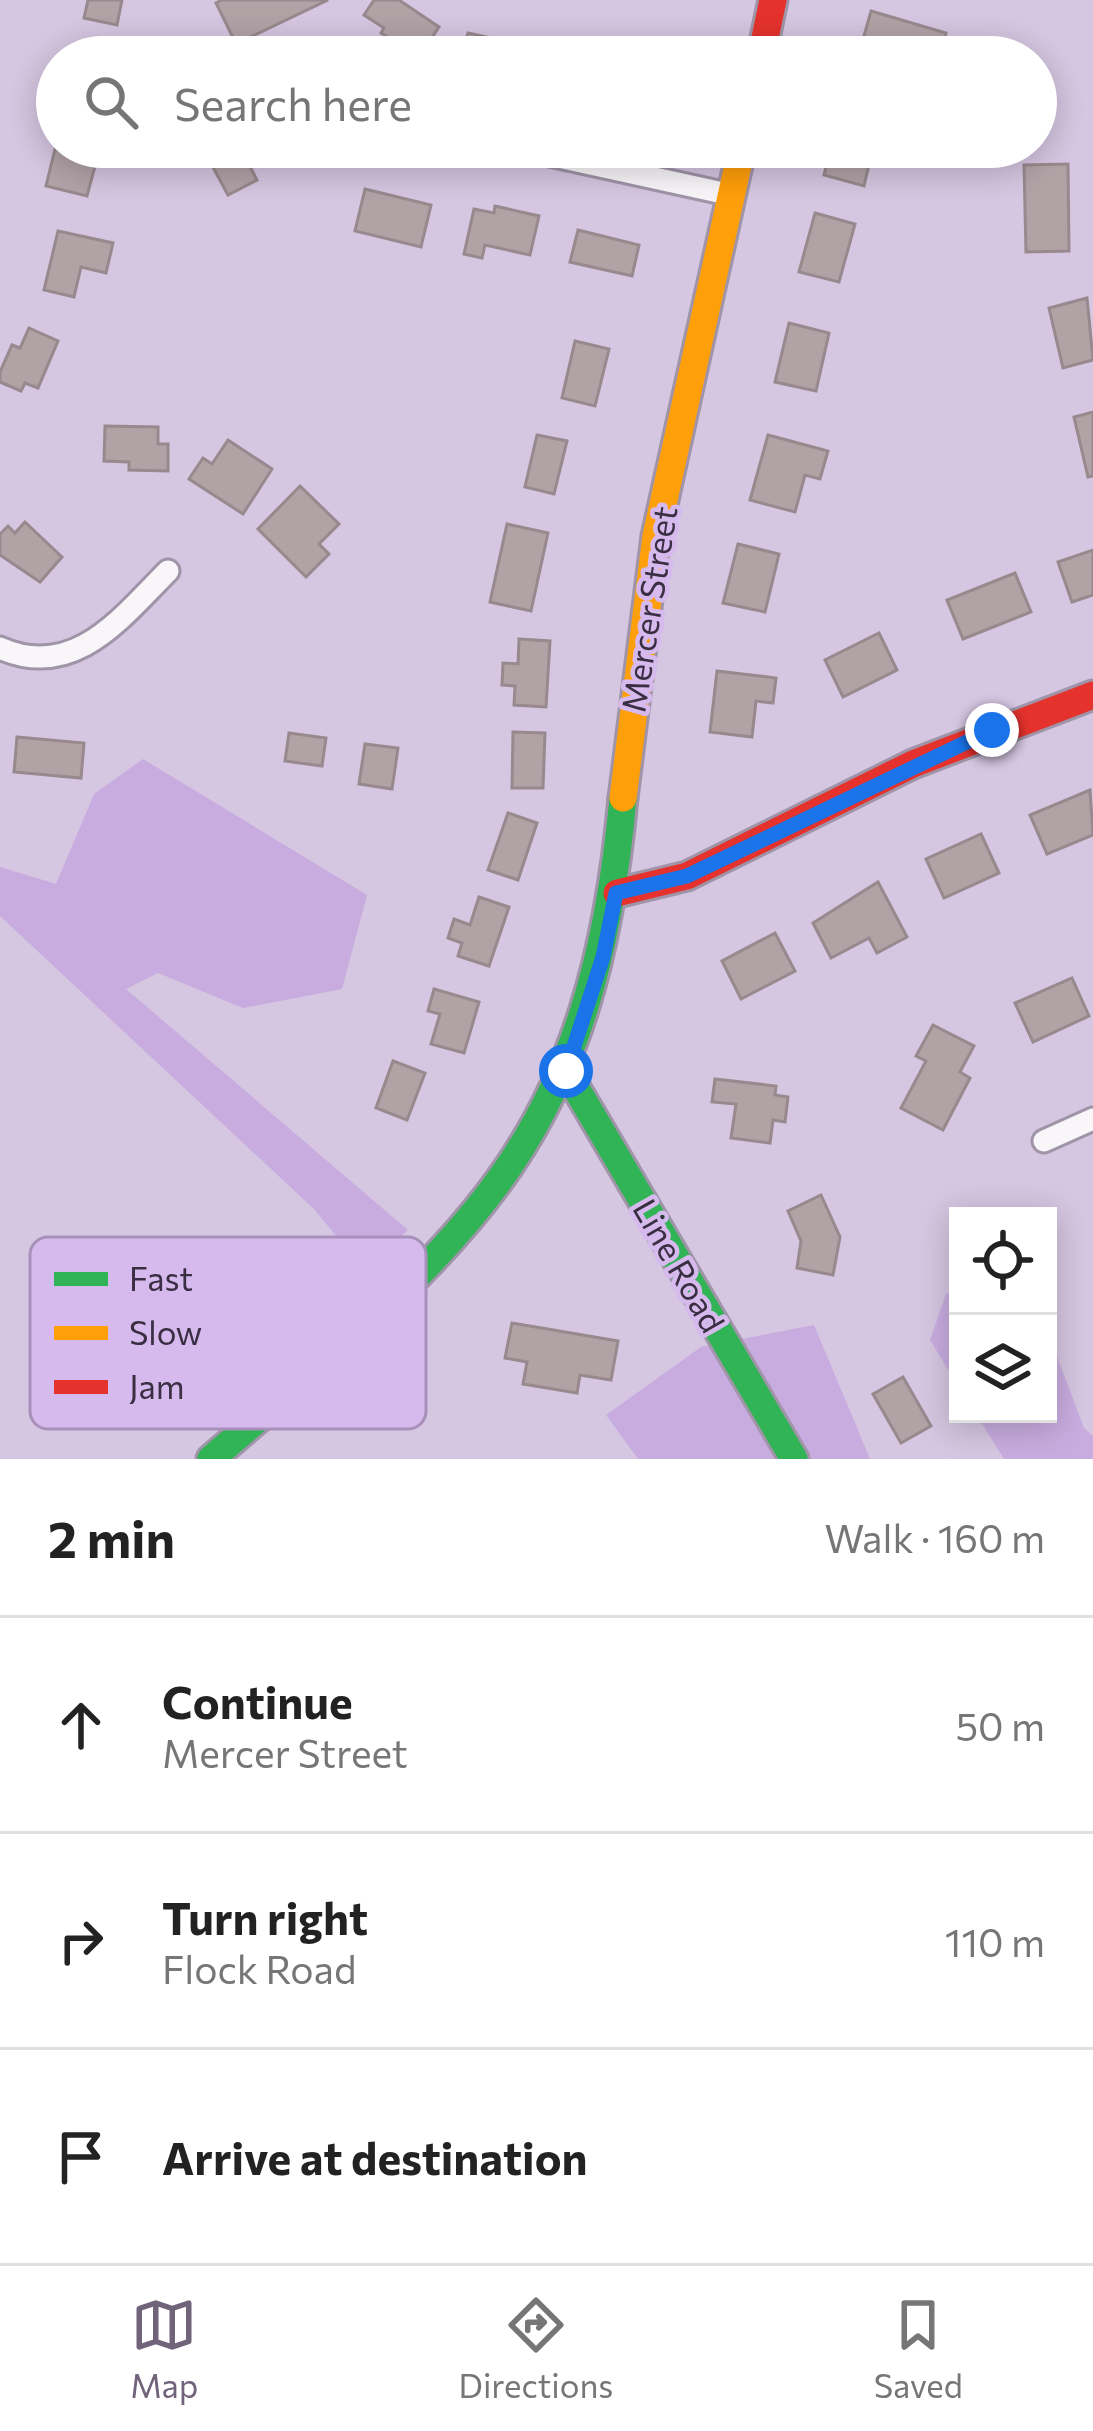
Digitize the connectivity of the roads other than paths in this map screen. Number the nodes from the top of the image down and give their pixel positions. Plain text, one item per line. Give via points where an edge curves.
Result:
1 (773, 0) edge
2 (765, 36) edge
3 (609, 168) edge
4 (738, 168) edge
5 (732, 195) junction
6 (168, 571) dead end
7 (0, 647) edge
8 (1093, 695) edge
9 (616, 893) junction
10 (566, 1071) junction
11 (1093, 1119) edge
12 (1044, 1141) dead end
13 (426, 1267) edge
14 (246, 1429) edge
15 (212, 1459) edge
16 (794, 1459) edge

1 - 2 street
3 - 5 street
4 - 5 street, Mercer Street
5 - 9 street, Mercer Street via 647,586
6 - 7 street via 77,651 29,657
8 - 9 street via 913,764 687,876
9 - 10 street, Mercer Street
10 - 13 street, Mercer Street via 515,1166
10 - 16 street, Line Road
11 - 12 street
14 - 15 street, Mercer Street

